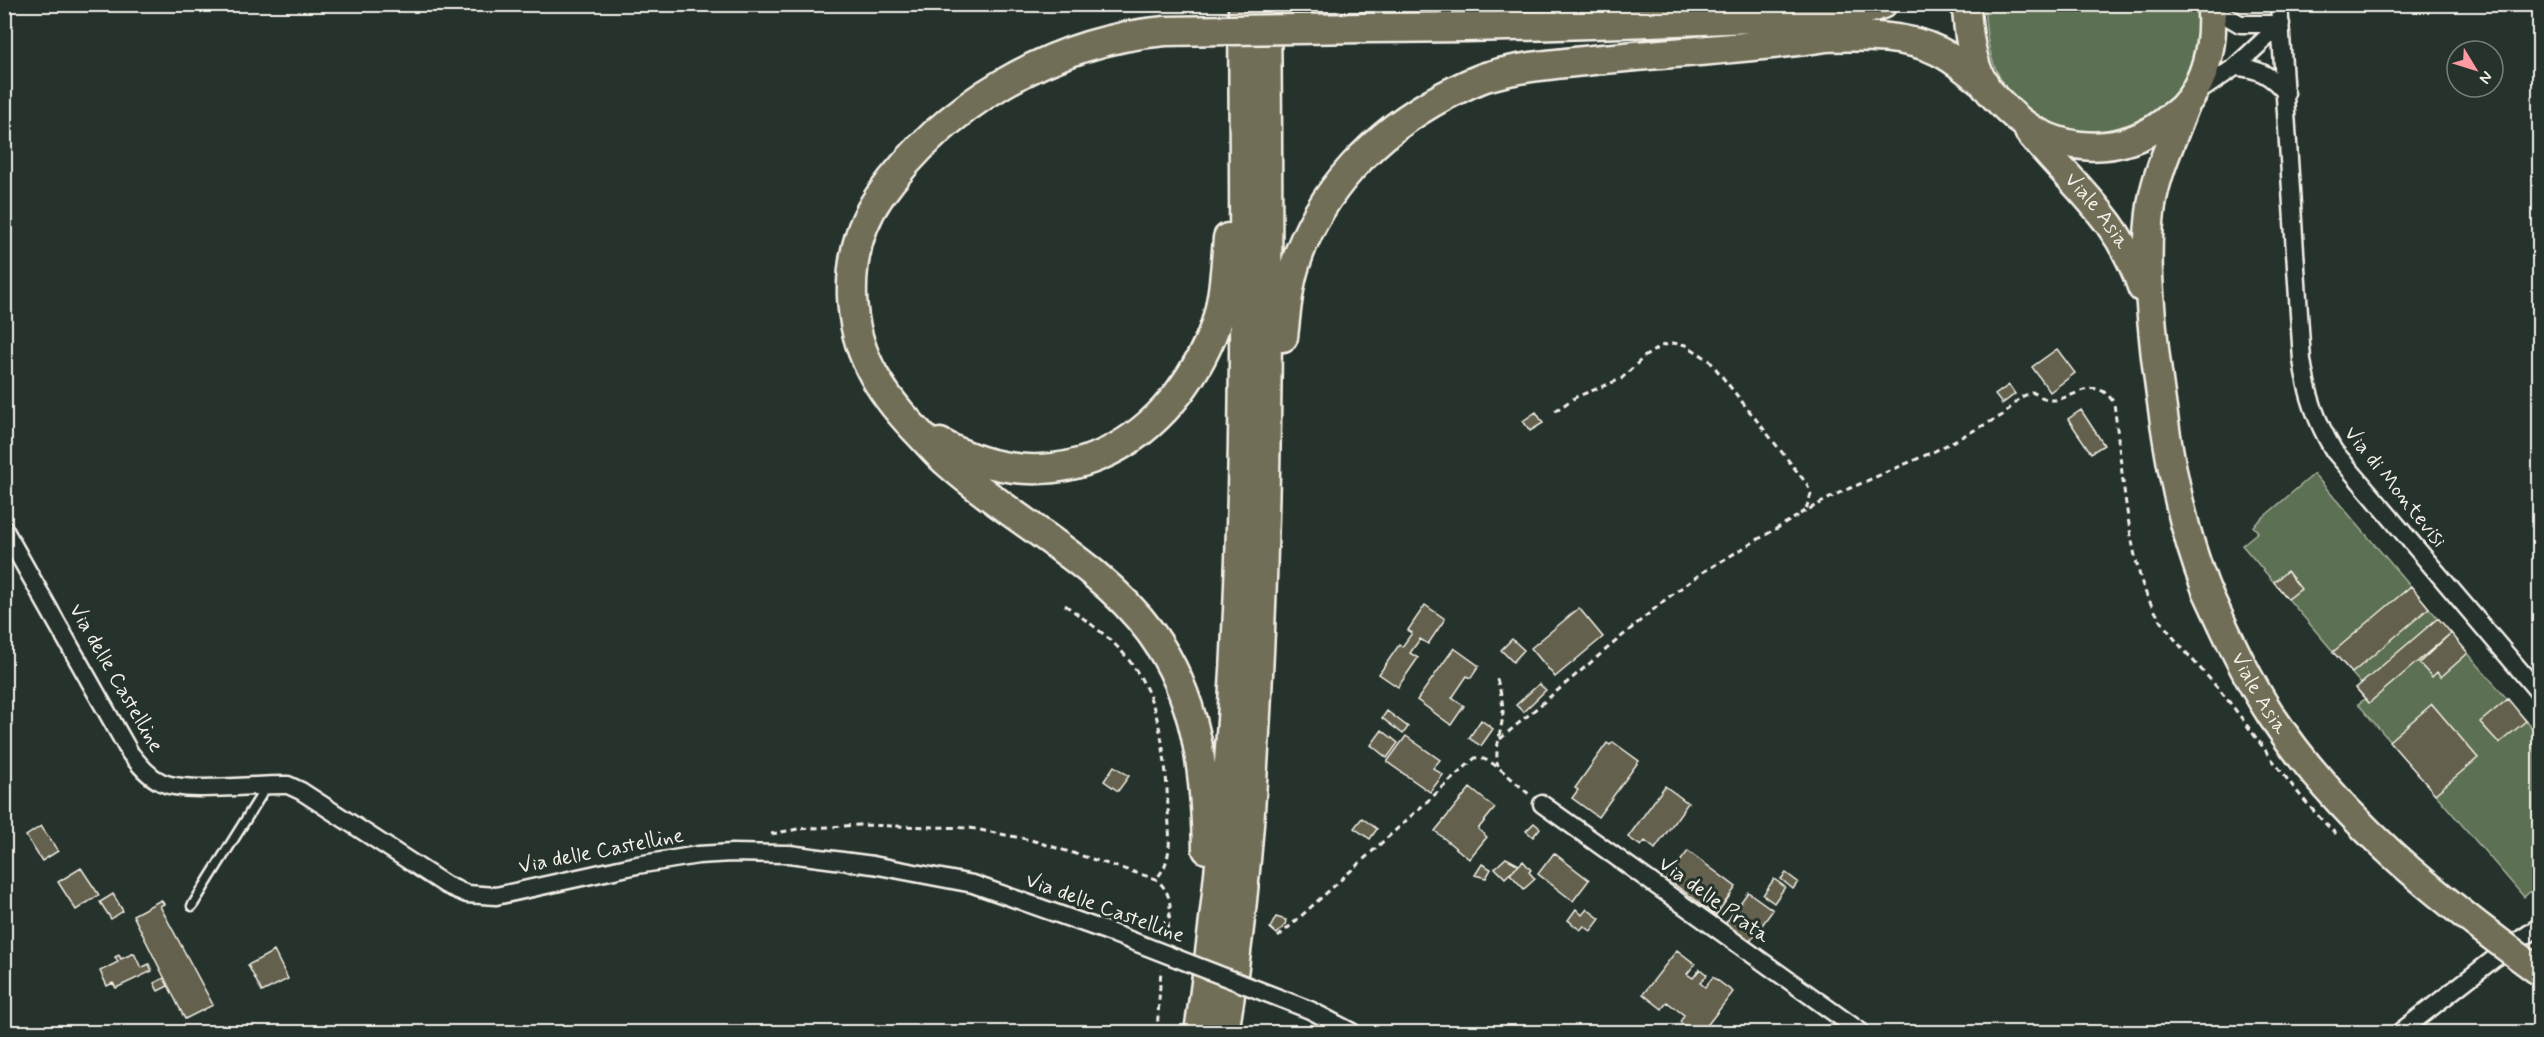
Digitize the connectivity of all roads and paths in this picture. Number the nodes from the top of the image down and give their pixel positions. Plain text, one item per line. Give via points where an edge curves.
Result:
1 (1243, 4) edge
2 (1266, 4) edge
3 (1633, 4) edge
4 (1882, 4) edge
5 (1966, 4) edge
6 (2279, 4) edge
7 (2211, 6) edge
8 (1727, 18) junction
9 (2281, 24) junction
10 (1529, 27) junction
11 (1827, 37) junction
12 (2235, 67) junction
13 (1243, 78) junction
14 (1984, 83) junction
15 (2286, 93) junction
16 (2187, 102) junction
17 (2018, 120) junction
18 (2151, 314) junction
19 (1555, 411) dead end
20 (914, 428) junction
21 (1265, 500) junction
22 (1800, 514) junction
23 (4, 529) edge
24 (1065, 605) dead end
25 (1497, 679) dead end
26 (2540, 694) edge
27 (1500, 740) junction
28 (1498, 768) junction
29 (268, 784) junction
30 (1542, 804) joint
31 (770, 835) dead end
32 (2343, 840) dead end
33 (1156, 879) junction
34 (192, 906) dead end
35 (2539, 926) edge
36 (1214, 929) junction
37 (1166, 937) dead end
38 (1278, 937) dead end
39 (2521, 939) dead end
40 (2495, 958) dead end
41 (1161, 967) dead end
42 (2540, 972) edge
43 (1157, 1032) edge
44 (1200, 1032) edge
45 (1224, 1032) edge
46 (1352, 1032) edge
47 (1861, 1032) edge
48 (2400, 1032) edge

1 - 13 highway
2 - 21 highway
3 - 8 highway
4 - 8 highway via 1824,19
5 - 14 main road via 1971,46
6 - 9 street, Via di Montevisi
7 - 9 street via 2240,24
7 - 16 main road, Viale Asia via 2211,46 2199,83
8 - 10 highway
9 - 12 street
9 - 15 street, Via di Montevisi
10 - 11 highway via 1598,33
10 - 20 highway, bridge via 1140,33 1072,51 1032,68 976,100 923,144 879,197 863,226 853,264 856,327 872,372
11 - 14 highway via 1895,39 1927,46
11 - 21 highway via 1778,45 1630,56 1488,76 1423,107 1384,134 1331,194 1295,265 1288,290
12 - 15 street via 2267,74
12 - 16 street
13 - 20 highway via 1223,284 1212,335 1188,380 1153,423 1096,458 1034,469 972,458
13 - 36 highway via 1241,573 1227,809
14 - 17 main road
15 - 26 street, Via di Montevisi via 2302,360 2316,419 2334,451
16 - 17 main road via 2148,133 2109,146 2061,142
16 - 18 main road, Viale Asia via 2158,176 2153,200 2148,249
17 - 18 main road, Viale Asia via 2117,232 2135,266
18 - 42 main road, Viale Asia, bridge via 2174,481 2192,551 2206,589 2258,694 2323,785 2377,843
19 - 22 path via 1576,397 1621,379 1661,346 1686,345 1709,360 1807,484 1810,500
20 - 36 highway via 949,464 1115,593 1133,610 1166,655 1188,704 1201,755
21 - 45 highway via 1256,733 1245,869
22 - 27 path via 1666,599
22 - 32 path via 1944,447 2003,415 2032,392 2046,400 2088,388 2108,393 2114,403 2132,536 2152,607 2312,811
23 - 29 street, Via delle Castelline via 130,753 146,772 160,782 186,788
24 - 33 path via 1110,640 1132,664 1157,714 1165,756 1169,841 1167,864
25 - 27 path via 1502,699
27 - 28 path
28 - 30 path
28 - 38 path via 1482,756 1474,758
29 - 34 lane
29 - 46 street, Via delle Castelline, bridge via 288,785 301,791 446,885 467,894 496,896 698,855 789,854 873,865 973,884 1310,1010
30 - 47 street, Via delle Prata
31 - 33 path via 859,825 970,828 1031,840
33 - 37 path via 1171,900
35 - 39 street
36 - 44 highway
40 - 48 street
41 - 43 path

